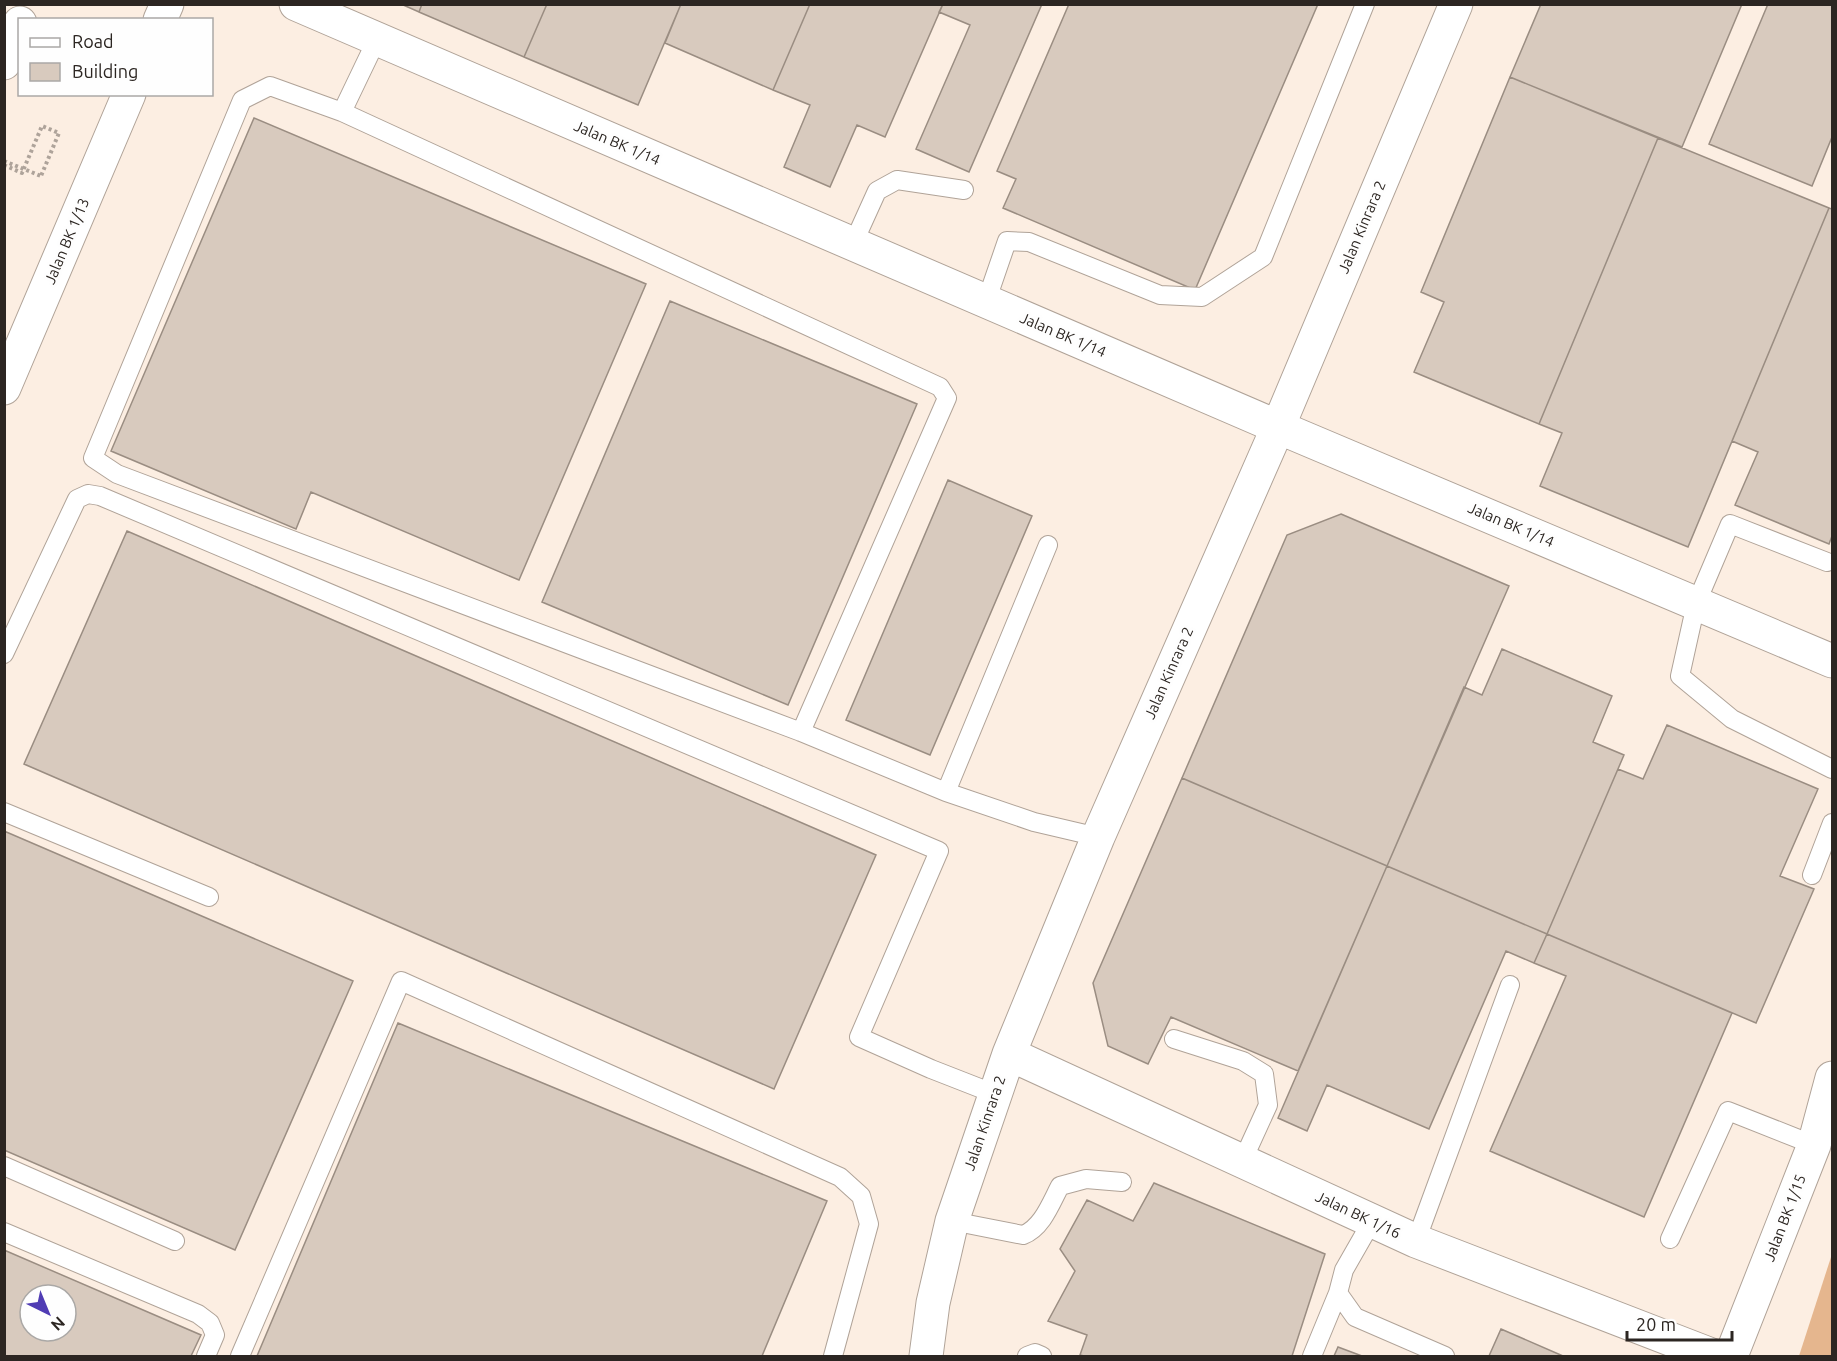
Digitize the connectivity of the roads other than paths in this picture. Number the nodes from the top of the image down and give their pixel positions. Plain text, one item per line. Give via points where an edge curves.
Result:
1 (167, 4) edge
2 (296, 4) edge
3 (1365, 4) edge
4 (1456, 4) edge
5 (161, 18) edge
6 (18, 26) edge
7 (377, 39) junction
8 (4, 63) edge
9 (128, 96) edge
10 (342, 112) junction
11 (964, 190) dead end
12 (853, 244) junction
13 (986, 302) junction
14 (4, 388) edge
15 (1278, 427) junction
16 (1048, 545) dead end
17 (1827, 562) dead end
18 (1696, 604) junction
19 (1830, 653) edge
20 (4, 654) edge
21 (801, 732) junction
22 (1833, 769) edge
23 (946, 792) junction
24 (4, 812) edge
25 (1833, 823) edge
26 (1098, 837) junction
27 (1812, 875) dead end
28 (209, 897) dead end
29 (1510, 985) dead end
30 (1174, 1039) dead end
31 (1009, 1054) junction
32 (1833, 1078) edge
33 (995, 1094) junction
34 (1814, 1144) junction
35 (1242, 1162) junction
36 (4, 1166) edge
37 (1122, 1182) dead end
38 (952, 1221) junction
39 (1372, 1221) junction
40 (4, 1232) edge
41 (1670, 1239) dead end
42 (175, 1241) dead end
43 (1416, 1242) junction
44 (1338, 1293) junction
45 (206, 1356) edge
46 (240, 1356) edge
47 (833, 1356) edge
48 (926, 1356) edge
49 (1027, 1356) edge
50 (1042, 1356) edge
51 (1312, 1356) edge
52 (1445, 1356) edge
53 (1714, 1356) edge
54 (1731, 1356) edge

1 - 5 street
2 - 7 street, Jalan BK 1/14
3 - 13 lane via 1263,257 1202,297 1160,295 1029,242 1007,241
4 - 15 street, Jalan Kinrara 2
6 - 8 street
7 - 10 lane
7 - 12 street, Jalan BK 1/14
9 - 14 street, Jalan BK 1/13
10 - 21 lane via 940,387 947,398
10 - 21 lane via 270,86 242,100 93,458 117,474
11 - 12 lane via 897,180 878,191
12 - 13 street, Jalan BK 1/14
13 - 15 street, Jalan BK 1/14
15 - 18 street, Jalan BK 1/14
15 - 26 street, Jalan Kinrara 2
16 - 23 lane
17 - 18 lane via 1730,524
18 - 19 street, Jalan BK 1/14
18 - 22 lane via 1680,676 1732,720
20 - 33 lane via 77,499 88,494 100,496 939,851 859,1037
21 - 23 lane
23 - 26 lane via 1034,822
24 - 28 lane
25 - 27 lane
26 - 31 street, Jalan Kinrara 2
29 - 43 lane
30 - 35 lane via 1243,1061 1264,1074 1268,1105
31 - 33 street, Jalan Kinrara 2
31 - 35 street, Jalan BK 1/16
32 - 34 street, Jalan BK 1/15
33 - 38 street, Jalan Kinrara 2
34 - 41 lane via 1728,1111
34 - 54 street, Jalan BK 1/15
35 - 39 street, Jalan BK 1/16
36 - 42 lane
37 - 38 lane via 1086,1179 1060,1186 1042,1219 1032,1232 1023,1235
38 - 48 street, Jalan Kinrara 2 via 933,1303
39 - 43 street, Jalan BK 1/16
39 - 44 lane via 1344,1270
40 - 45 lane via 198,1314 210,1323 215,1335
43 - 53 street, Jalan BK 1/16
44 - 51 lane
44 - 52 lane via 1355,1317
46 - 47 lane via 401,981 840,1177 861,1196 868,1224
49 - 50 lane

